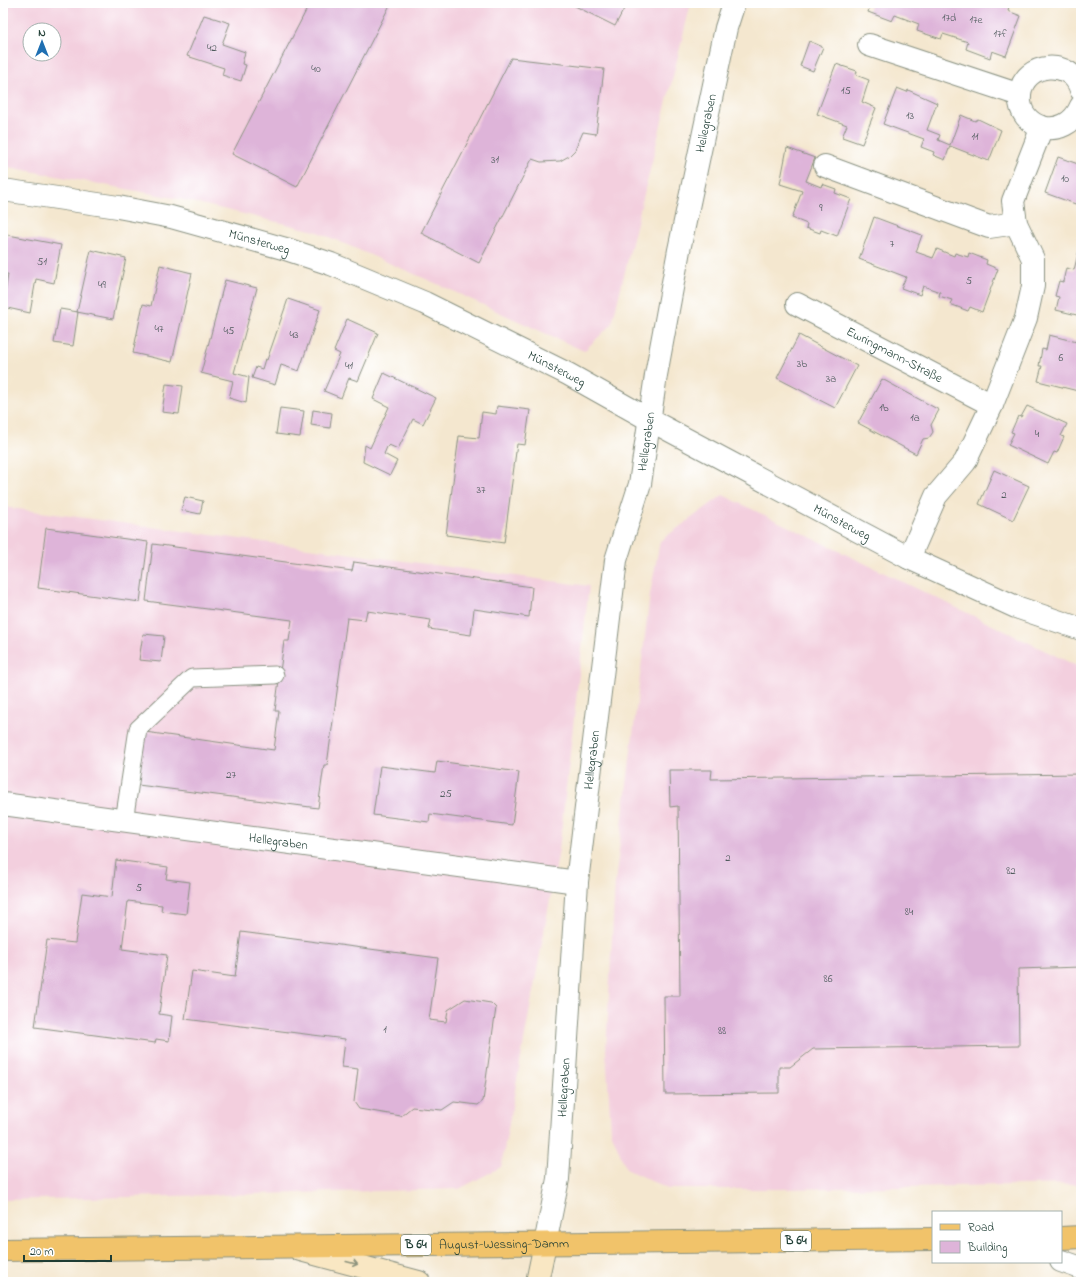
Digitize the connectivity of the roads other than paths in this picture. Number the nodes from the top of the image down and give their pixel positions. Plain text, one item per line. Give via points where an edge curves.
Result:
1 (734, 3) edge
2 (869, 45) dead end
3 (1081, 90) edge
4 (1020, 95) junction
5 (1081, 106) edge
6 (1042, 127) junction
7 (825, 166) dead end
8 (3, 190) edge
9 (1016, 223) junction
10 (797, 304) dead end
11 (992, 405) junction
12 (650, 420) junction
13 (909, 558) junction
14 (1081, 629) edge
15 (275, 675) dead end
16 (3, 804) edge
17 (124, 821) junction
18 (577, 882) junction
19 (1081, 1237) edge
20 (1062, 1238) edge
21 (932, 1239) edge
22 (545, 1244) junction
23 (287, 1246) junction
24 (3, 1250) edge
25 (1062, 1261) edge
26 (1081, 1268) edge
27 (419, 1282) edge
28 (538, 1282) edge

1 - 12 street, Hellegraben via 726,28 679,250
2 - 4 street
3 - 4 street via 1074,77 1065,70 1046,67 1028,77
4 - 6 street via 1025,115 1032,123
5 - 6 street via 1071,122 1062,127
6 - 9 street via 1012,201
7 - 9 street via 989,227
8 - 12 street, Münsterweg via 171,217 331,264 432,306 568,374
9 - 11 street via 1033,259 1033,286 1026,318
10 - 11 street, Ewringmann-Straße
11 - 13 street via 965,462 936,496
12 - 13 street, Münsterweg
12 - 18 street, Hellegraben via 640,484 616,560
13 - 14 street, Münsterweg via 1016,607
15 - 17 lane via 192,678 138,729
16 - 17 street, Hellegraben
17 - 18 street, Hellegraben
18 - 22 street, Hellegraben via 561,1147 558,1179
19 - 20 main road
21 - 22 main road, August-Wessing-Damm / B 64
22 - 23 main road, August-Wessing-Damm / B 64
22 - 28 street
23 - 24 main road, August-Wessing-Damm / B 64
23 -> 27 street
25 - 26 street

